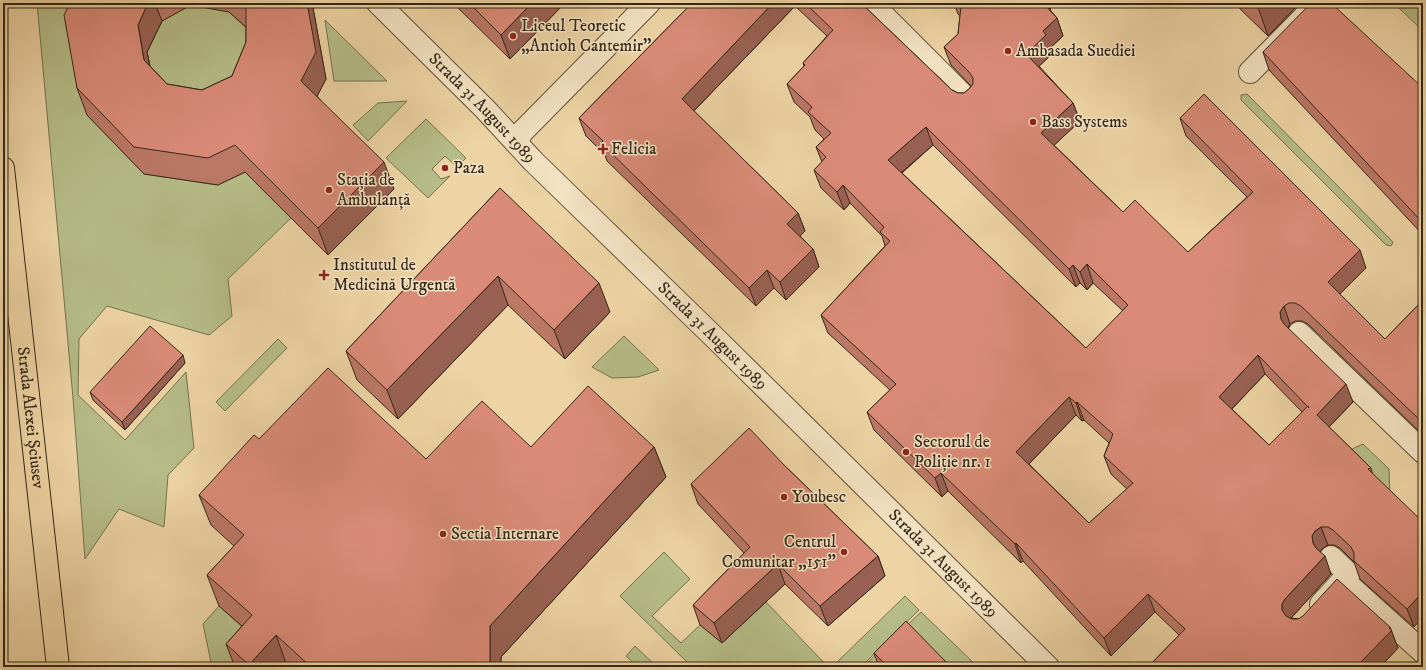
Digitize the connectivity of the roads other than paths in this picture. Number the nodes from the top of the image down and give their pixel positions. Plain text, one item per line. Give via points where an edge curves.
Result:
1 (378, 3) edge
2 (649, 3) edge
3 (871, 3) edge
4 (1318, 3) edge
5 (1250, 72) dead end
6 (967, 99) edge
7 (516, 142) junction
8 (3, 168) edge
9 (1299, 333) dead end
10 (1423, 452) edge
11 (1331, 557) dead end
12 (1343, 580) junction
13 (1306, 620) edge
14 (1423, 652) edge
15 (58, 667) edge
16 (1048, 667) edge

1 - 7 street, Strada 31 August 1989
2 - 7 street via 522,132
3 - 6 street
4 - 5 street
7 - 16 street, Strada 31 August 1989 via 532,161
8 - 15 main road, Strada Alexei Șciusev
9 - 10 street
11 - 12 street via 1349,574
12 - 13 street
12 - 14 street

